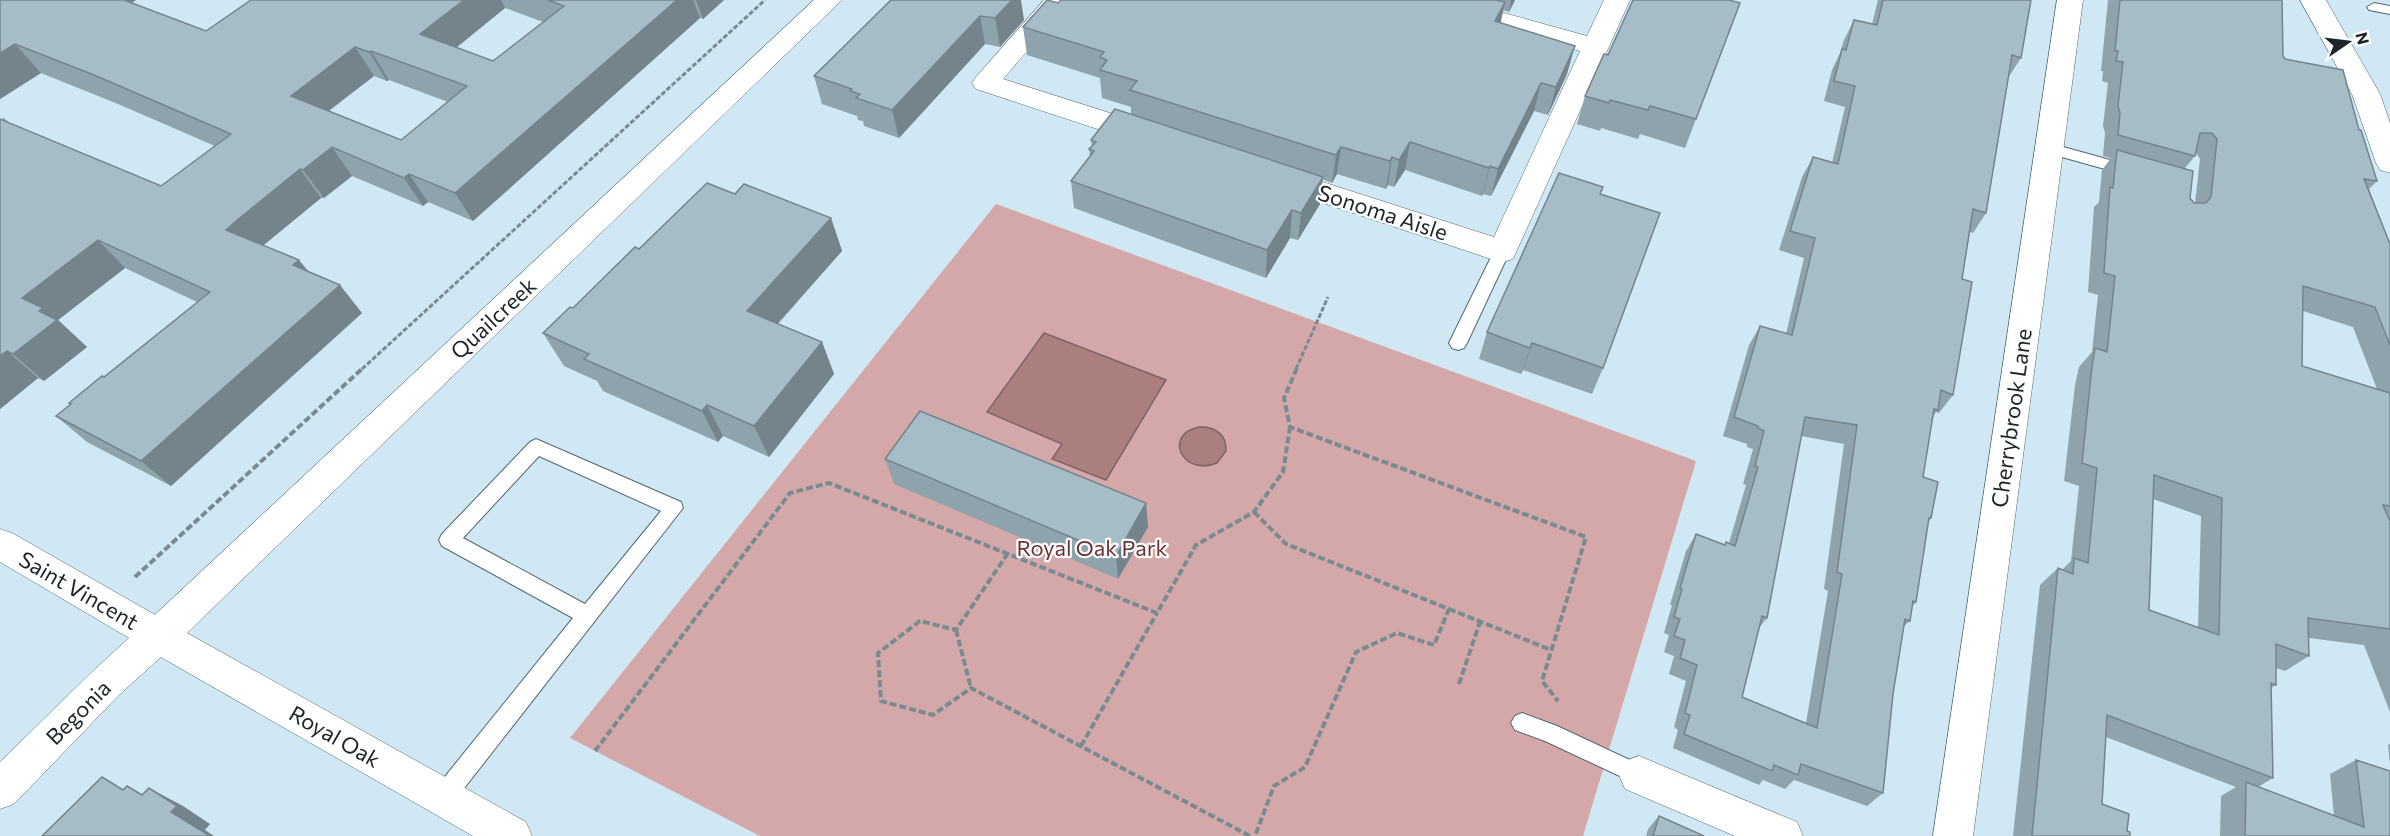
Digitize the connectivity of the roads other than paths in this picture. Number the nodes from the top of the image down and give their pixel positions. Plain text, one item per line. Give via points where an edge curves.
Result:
1 (829, 0) edge
2 (1058, 0) edge
3 (1428, 0) edge
4 (1617, 0) edge
5 (2070, 0) edge
6 (2313, 0) edge
7 (2374, 7) dead end
8 (2390, 10) edge
9 (1595, 47) junction
10 (1177, 145) edge
11 (2049, 148) junction
12 (2390, 163) edge
13 (1254, 170) edge
14 (2141, 174) edge
15 (1502, 250) junction
16 (1458, 343) dead end
17 (0, 544) edge
18 (588, 616) junction
19 (158, 636) junction
20 (1522, 723) dead end
21 (1640, 775) joint
22 (0, 790) edge
23 (443, 797) junction
24 (512, 836) edge
25 (1783, 836) edge
26 (1953, 836) edge

1 - 19 street, Quailcreek
2 - 10 street via 985,83
3 - 9 street
4 - 9 street
5 - 11 street, Cherrybrook Lane
6 - 12 street via 2366,94
7 - 8 lane
9 - 15 street
11 - 14 lane
11 - 26 street, Cherrybrook Lane
13 - 15 street, Sonoma Aisle
15 - 16 lane
17 - 19 street, Saint Vincent
18 - 18 lane via 674,508 536,447 448,540
18 - 23 lane
19 - 22 street, Begonia
19 - 23 street, Royal Oak
20 - 21 lane
21 - 25 street
23 - 24 street, Royal Oak

